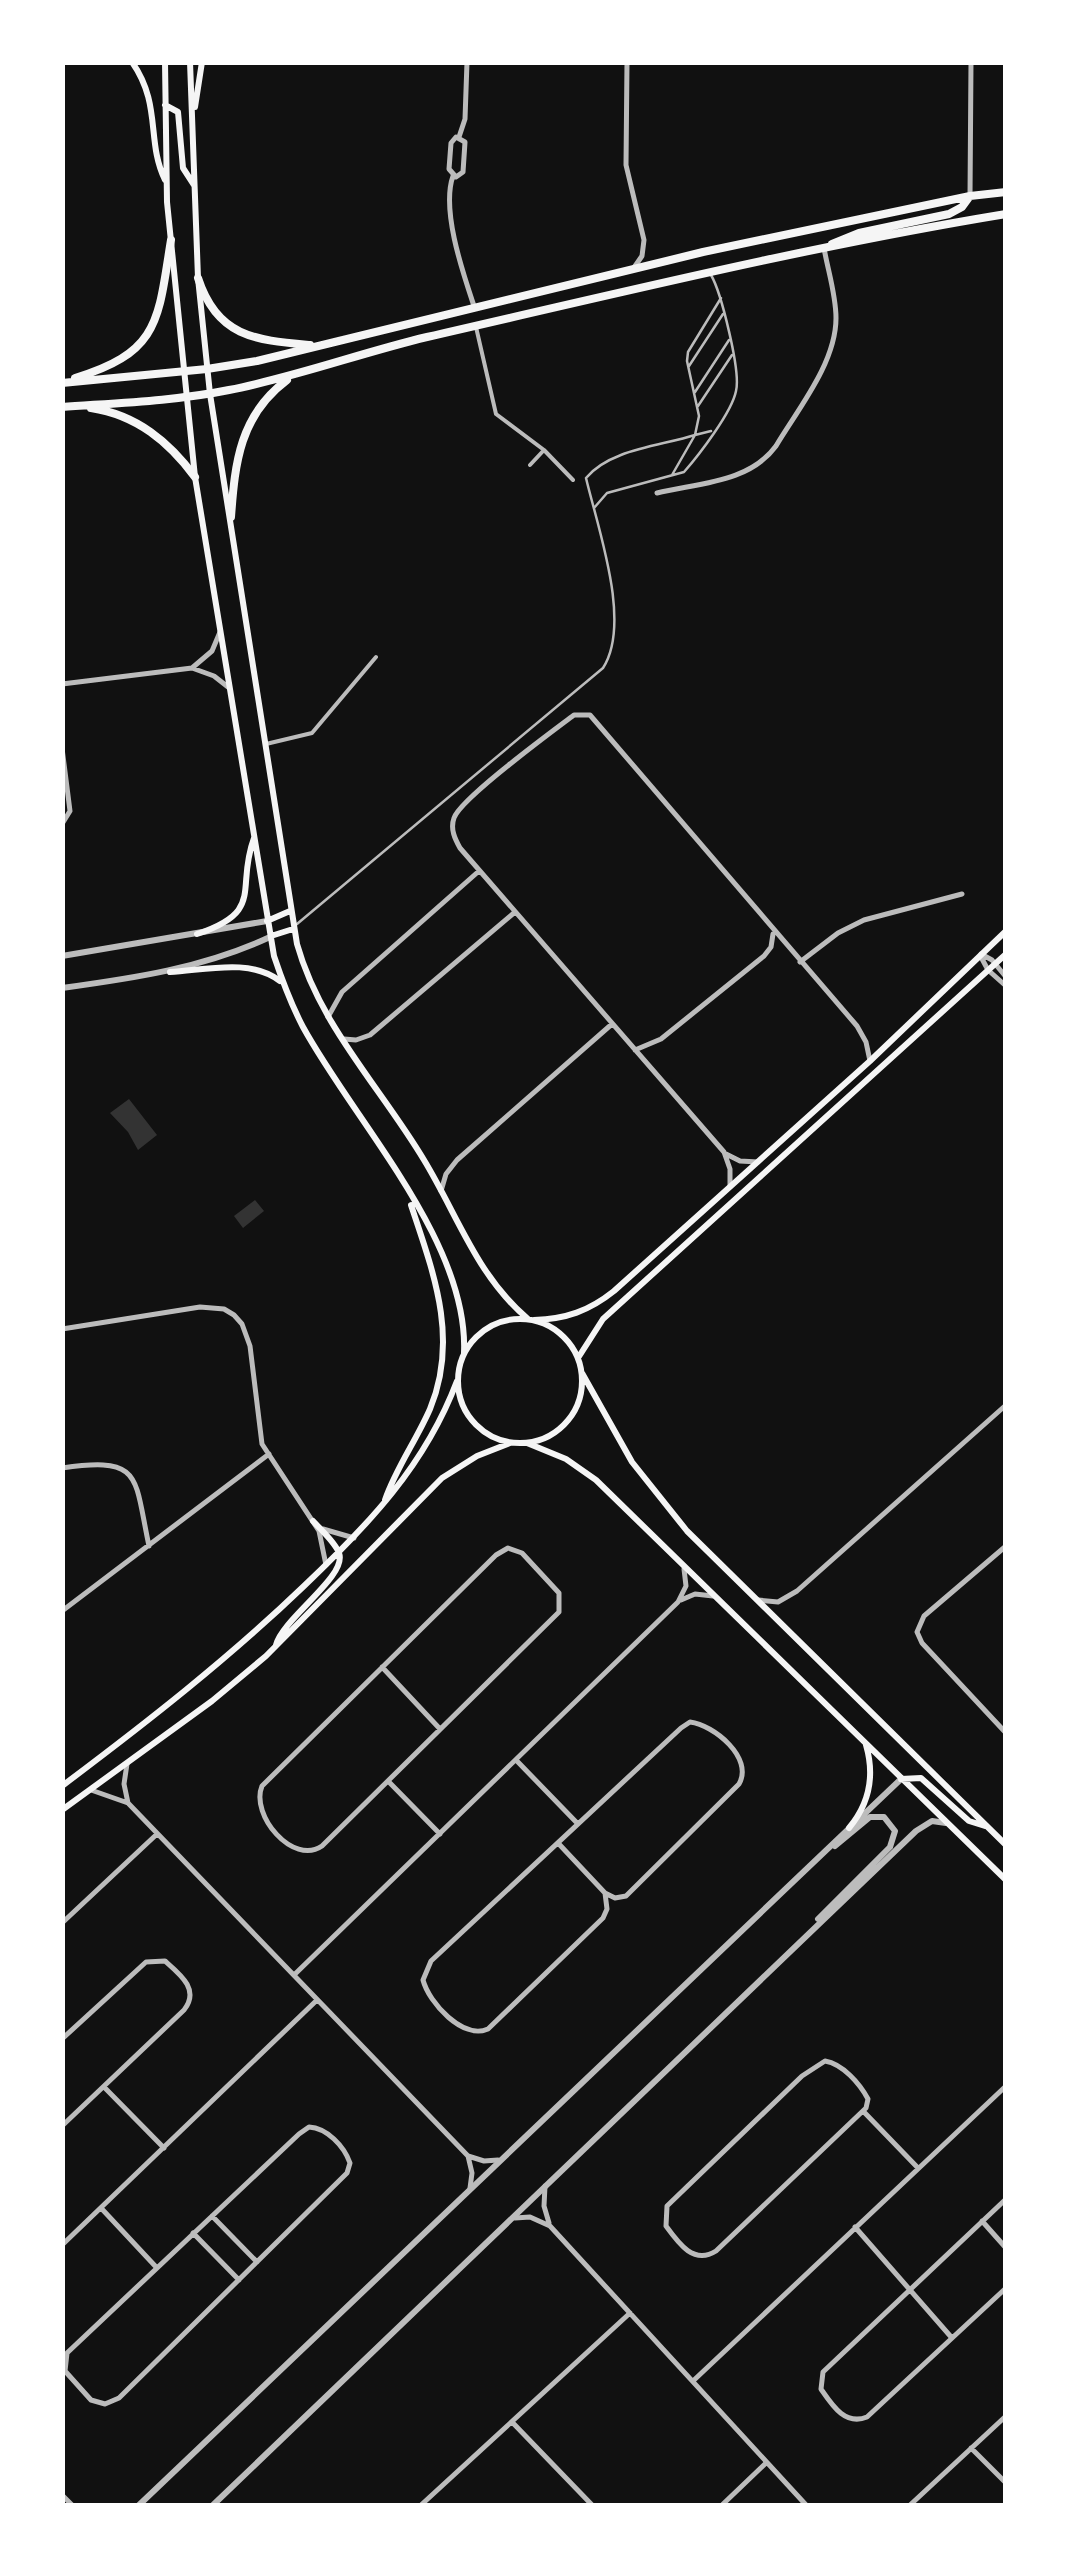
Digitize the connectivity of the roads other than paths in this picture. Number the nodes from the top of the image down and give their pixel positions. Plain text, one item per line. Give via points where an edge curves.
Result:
1 (132, 62) edge
2 (165, 62) edge
3 (190, 62) edge
4 (202, 62) edge
5 (466, 62) edge
6 (627, 62) edge
7 (971, 62) edge
8 (165, 104) junction
9 (192, 124) junction
10 (459, 136) junction
11 (453, 176) junction
12 (166, 182) junction
13 (194, 186) junction
14 (1006, 192) edge
15 (970, 196) junction
16 (1006, 214) edge
17 (171, 240) junction
18 (824, 248) junction
19 (703, 252) junction
20 (632, 269) junction
21 (708, 271) junction
22 (198, 278) junction
23 (721, 298) junction
24 (474, 306) junction
25 (724, 312) junction
26 (476, 327) junction
27 (729, 340) junction
28 (319, 346) junction
29 (732, 355) junction
30 (688, 367) junction
31 (207, 369) junction
32 (183, 372) junction
33 (293, 376) junction
34 (62, 382) edge
35 (210, 394) junction
36 (694, 394) junction
37 (186, 396) junction
38 (77, 406) junction
39 (62, 407) edge
40 (697, 407) junction
41 (714, 430) junction
42 (696, 435) junction
43 (544, 450) junction
44 (530, 465) dead end
45 (672, 476) junction
46 (195, 478) junction
47 (572, 480) dead end
48 (657, 493) dead end
49 (593, 509) junction
50 (231, 518) junction
51 (222, 627) junction
52 (376, 657) dead end
53 (192, 668) junction
54 (62, 684) edge
55 (231, 690) junction
56 (266, 744) junction
57 (62, 748) edge
58 (64, 773) edge
59 (62, 824) edge
60 (255, 836) junction
61 (480, 871) junction
62 (962, 894) dead end
63 (290, 910) junction
64 (515, 912) junction
65 (267, 921) junction
66 (293, 929) junction
67 (772, 930) junction
68 (1006, 932) edge
69 (197, 934) junction
70 (270, 936) junction
71 (981, 954) junction
72 (1006, 954) edge
73 (62, 956) edge
74 (800, 962) junction
75 (995, 963) junction
76 (988, 970) junction
77 (170, 972) junction
78 (1006, 977) edge
79 (282, 982) junction
80 (1006, 986) edge
81 (62, 988) edge
82 (328, 1017) junction
83 (612, 1024) junction
84 (341, 1038) junction
85 (635, 1050) junction
86 (870, 1061) junction
87 (724, 1152) junction
88 (758, 1162) junction
89 (730, 1186) junction
90 (406, 1190) junction
91 (442, 1190) junction
92 (531, 1319) junction
93 (62, 1328) edge
94 (464, 1353) junction
95 (578, 1358) junction
96 (582, 1373) junction
97 (457, 1380) junction
98 (1006, 1405) edge
99 (510, 1443) junction
100 (527, 1443) junction
101 (268, 1454) junction
102 (62, 1468) edge
103 (382, 1508) junction
104 (314, 1521) junction
105 (354, 1538) junction
106 (149, 1546) junction
107 (1006, 1546) edge
108 (339, 1552) junction
109 (326, 1564) junction
110 (684, 1568) junction
111 (712, 1596) junction
112 (756, 1600) junction
113 (678, 1602) junction
114 (62, 1611) edge
115 (276, 1647) junction
116 (382, 1667) junction
117 (440, 1729) junction
118 (1006, 1733) edge
119 (866, 1744) junction
120 (516, 1760) junction
121 (127, 1764) junction
122 (901, 1779) junction
123 (388, 1781) junction
124 (62, 1786) edge
125 (90, 1790) junction
126 (128, 1803) junction
127 (62, 1810) edge
128 (946, 1823) junction
129 (578, 1824) junction
130 (986, 1826) junction
131 (849, 1828) junction
132 (157, 1834) junction
133 (440, 1834) junction
134 (558, 1843) junction
135 (1006, 1845) edge
136 (813, 1862) junction
137 (1006, 1880) edge
138 (605, 1893) junction
139 (62, 1924) edge
140 (813, 1929) junction
141 (294, 1975) junction
142 (318, 2000) junction
143 (62, 2039) edge
144 (104, 2086) junction
145 (1006, 2086) edge
146 (864, 2111) junction
147 (62, 2126) edge
148 (164, 2148) junction
149 (468, 2156) junction
150 (501, 2160) junction
151 (918, 2168) junction
152 (546, 2186) junction
153 (470, 2190) junction
154 (1006, 2199) edge
155 (102, 2208) junction
156 (212, 2216) junction
157 (510, 2220) junction
158 (982, 2221) junction
159 (550, 2226) junction
160 (855, 2228) junction
161 (193, 2234) junction
162 (62, 2245) edge
163 (1006, 2248) edge
164 (258, 2262) junction
165 (157, 2268) junction
166 (239, 2280) junction
167 (1006, 2288) edge
168 (909, 2290) junction
169 (630, 2313) junction
170 (952, 2338) junction
171 (693, 2381) junction
172 (1006, 2416) edge
173 (512, 2422) junction
174 (970, 2448) junction
175 (767, 2462) junction
176 (1006, 2484) edge
177 (62, 2495) edge
178 (72, 2506) edge
179 (138, 2506) edge
180 (212, 2506) edge
181 (420, 2506) edge
182 (592, 2506) edge
183 (721, 2506) edge
184 (807, 2506) edge
185 (909, 2506) edge

1 - 12 main road via 153,106
2 - 8 main road
3 - 9 main road
4 - 9 main road
5 - 10 street via 466,119
6 - 20 street via 626,165 644,240
7 - 15 street
8 - 12 main road
8 - 13 main road via 178,112 183,168
9 - 13 main road
10 - 11 street via 451,143
10 - 11 street via 465,142 464,172
11 - 24 street via 449,202
12 - 17 main road
13 - 22 main road
14 - 15 main road
15 - 18 main road via 949,214 860,233
15 - 19 main road
16 - 18 main road
17 - 32 main road
17 - 34 main road via 158,312 141,344 113,366
18 - 21 main road
18 - 48 street via 836,331 768,458 745,473
19 - 20 main road
19 - 21 main road
20 - 24 main road
21 - 23 lane
21 - 26 main road
22 - 28 main road via 211,307 233,329 260,340
22 - 31 main road
23 - 25 lane
23 - 30 lane via 691,346
24 - 28 main road
25 - 27 lane
25 - 30 lane
26 - 33 main road
26 - 43 street via 496,414
27 - 29 lane
27 - 36 lane
28 - 31 main road
29 - 40 lane
29 - 41 lane via 736,393
30 - 36 lane
31 - 32 main road
31 - 35 main road
32 - 34 main road
32 - 37 main road
33 - 35 main road
33 - 50 main road via 262,403 242,436
35 - 37 main road
35 - 50 main road
36 - 40 lane
37 - 38 main road
37 - 46 main road
38 - 39 main road
38 - 46 main road via 139,424
40 - 42 lane
41 - 42 lane
41 - 45 lane via 687,470
42 - 45 lane
42 - 49 lane via 598,466 586,478
43 - 44 street
43 - 47 street
45 - 49 lane via 608,493
46 - 51 main road
49 - 66 lane via 615,610 614,648 603,668
50 - 56 main road
51 - 53 street via 212,651
51 - 55 main road
52 - 56 street via 312,734
53 - 54 street
53 - 55 street
55 - 60 main road
56 - 63 main road
57 - 58 street
58 - 59 street via 70,811
60 - 65 main road
60 - 69 main road via 242,906 227,922
61 - 64 street
61 - 67 street via 455,839 454,819 468,800 585,713
61 - 82 street via 342,992
62 - 74 street via 855,924
63 - 65 main road
63 - 66 main road
64 - 83 street
64 - 84 street via 370,1035
65 - 69 street
65 - 70 main road
66 - 70 main road
66 - 82 main road
67 - 74 street
67 - 85 street via 764,956 661,1040
68 - 71 main road
69 - 73 street
70 - 77 street
70 - 79 main road
71 - 75 street
71 - 76 street
71 - 86 main road
72 - 75 main road
74 - 86 street via 856,1026
75 - 76 main road
75 - 78 street
76 - 80 street
76 - 95 main road via 614,1308
77 - 79 main road via 252,968
77 - 81 street
79 - 90 main road via 319,1054
82 - 84 main road
83 - 85 street
83 - 91 street via 456,1160
84 - 91 main road
85 - 87 street
86 - 88 main road
87 - 88 street
87 - 89 street
88 - 89 main road
89 - 92 main road via 600,1302 568,1316
90 - 94 main road via 453,1279
90 - 103 main road via 439,1292 444,1344 429,1411
91 - 92 main road via 481,1267
92 - 94 main road via 484,1330
92 - 95 main road via 564,1337
93 - 101 street via 200,1307 234,1315 248,1334
94 - 97 main road
95 - 96 main road
96 - 100 main road via 575,1411 546,1438
96 - 112 main road via 650,1485
97 - 99 main road via 471,1421
97 - 103 main road via 429,1442
98 - 112 street via 798,1591 778,1602
99 - 100 main road
99 - 115 main road via 467,1462 428,1491
100 - 110 main road via 596,1480
101 - 104 street
101 - 106 street
102 - 106 street via 110,1463 127,1472 137,1488
103 - 105 main road
104 - 105 street
104 - 108 main road
104 - 109 street
105 - 108 main road
106 - 114 street
107 - 118 street via 918,1626 919,1638
108 - 109 main road
108 - 115 main road via 337,1571 282,1629
109 - 124 main road via 209,1672
110 - 111 main road
110 - 113 street via 686,1586
111 - 113 street
111 - 119 main road
112 - 130 main road
113 - 120 street
115 - 121 main road
116 - 117 street
116 - 117 street via 504,1549 522,1553 555,1588 559,1612
116 - 123 street via 266,1781 258,1805 291,1846 310,1852
117 - 123 street
119 - 122 main road
119 - 131 main road via 869,1792
120 - 129 street
120 - 133 street
121 - 125 main road
121 - 126 street
122 - 128 main road
122 - 130 main road via 920,1778 969,1820
122 - 131 street
123 - 133 street
125 - 126 street
125 - 127 main road
126 - 132 street
128 - 137 main road
128 - 140 street via 925,1824
129 - 134 street
129 - 138 street via 690,1722 712,1730 743,1766 738,1784 630,1892 620,1898
130 - 135 main road
131 - 136 street
132 - 139 street
132 - 141 street
133 - 141 street
134 - 138 street
134 - 138 street via 431,1960 423,1980 428,1993 466,2030 488,2030 598,1924 607,1909
136 - 140 street via 870,1818 892,1823 890,1848
136 - 150 street
140 - 152 street
141 - 142 street
142 - 148 street
142 - 149 street
143 - 144 street via 146,1962 164,1961 186,1981 188,2006
144 - 147 street
144 - 148 street
145 - 151 street
146 - 146 street via 712,2255 694,2255 666,2226 664,2212 672,2201 820,2062 836,2063 867,2095
146 - 151 street
148 - 155 street
149 - 150 street
149 - 153 street
150 - 153 street
151 - 160 street
152 - 157 street
152 - 159 street
153 - 179 street
154 - 158 street
155 - 162 street
155 - 165 street
156 - 161 street
156 - 164 street
156 - 164 street via 304,2129 327,2132 348,2156 350,2169
157 - 159 street via 530,2217
157 - 180 street
158 - 163 street
158 - 168 street
159 - 169 street
160 - 168 street
160 - 171 street
161 - 165 street
161 - 166 street
164 - 166 street
165 - 166 street via 64,2359 68,2376 98,2404 119,2398
167 - 170 street
168 - 170 street
168 - 170 street via 822,2372 821,2389 843,2416 866,2417
169 - 171 street
169 - 173 street
171 - 175 street
172 - 174 street
173 - 181 street
173 - 182 street
174 - 176 street
174 - 185 street
175 - 183 street
175 - 184 street
177 - 178 street

